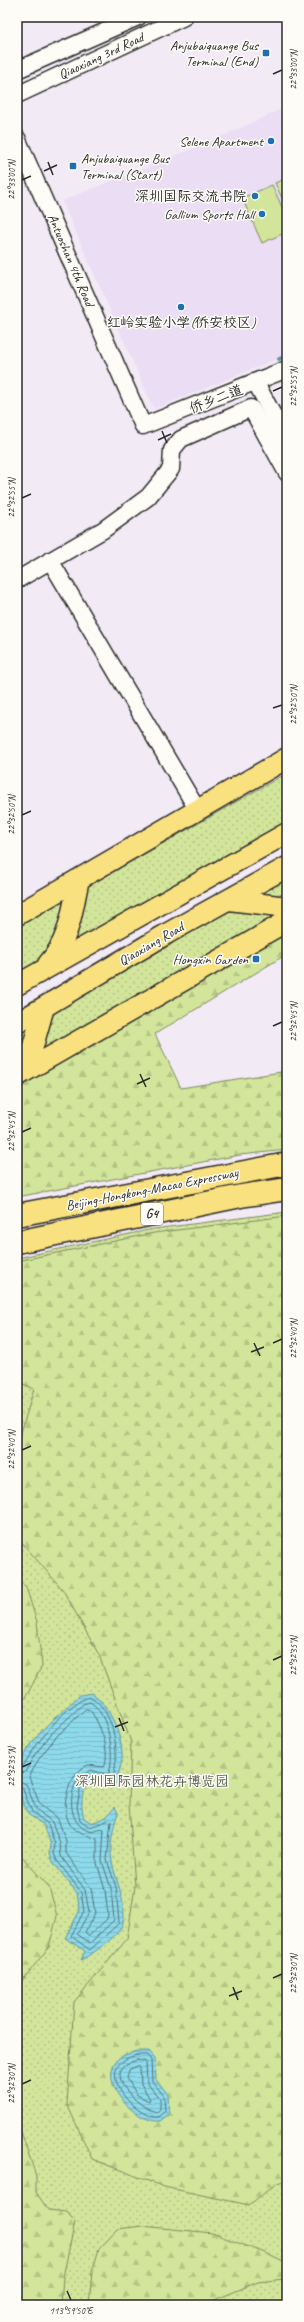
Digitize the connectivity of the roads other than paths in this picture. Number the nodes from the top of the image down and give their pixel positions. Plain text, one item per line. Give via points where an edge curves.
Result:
1 (138, 17) edge
2 (184, 17) edge
3 (17, 70) edge
4 (17, 95) edge
5 (17, 138) edge
6 (287, 369) edge
7 (256, 383) junction
8 (143, 426) joint
9 (287, 441) edge
10 (287, 472) edge
11 (50, 560) junction
12 (17, 580) edge
13 (287, 758) edge
14 (198, 808) junction
15 (287, 833) edge
16 (287, 867) edge
17 (79, 879) junction
18 (229, 900) junction
19 (287, 907) edge
20 (17, 915) edge
21 (287, 920) edge
22 (45, 968) junction
23 (17, 985) edge
24 (44, 1007) junction
25 (17, 1023) edge
26 (22, 1073) edge
27 (287, 1164) edge
28 (287, 1189) edge
29 (17, 1215) edge
30 (17, 1242) edge

1 - 3 street, Qiaoxiang 3rd Road
2 - 4 street, Qiaoxiang 3rd Road
5 - 8 street, Antuoshan 4th Road
6 - 7 street, 侨乡二道
7 - 8 street, 侨乡二道
7 - 9 street
10 - 11 street via 251,408 181,439 172,450 171,469 148,497 102,530
11 - 12 street
11 - 14 street
13 - 14 main road
14 - 17 main road
15 - 22 main road
16 - 18 main road, Qiaoxiang Road
17 - 20 main road
17 - 22 main road via 66,937 58,953
18 - 19 main road
18 - 24 main road, Qiaoxiang Road
21 - 26 main road
22 - 23 main road
24 - 25 main road, Qiaoxiang Road
24 - 26 main road
27 - 29 highway, Beijing-Hongkong-Macao Expressway / G4
28 - 30 highway, Beijing-Hongkong-Macao Expressway / G4

